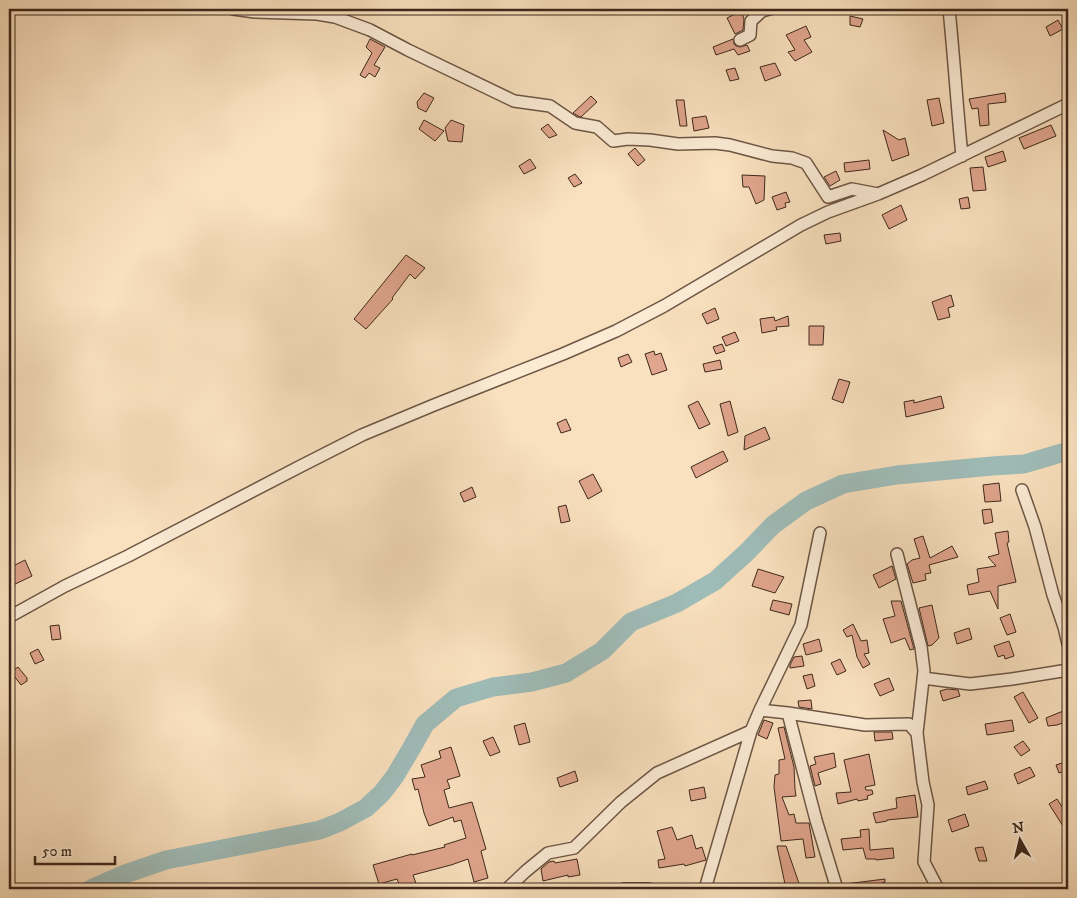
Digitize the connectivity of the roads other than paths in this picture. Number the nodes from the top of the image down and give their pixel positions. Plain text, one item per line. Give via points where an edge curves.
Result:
1 (233, 9) edge
2 (769, 9) edge
3 (949, 9) edge
4 (740, 40) dead end
5 (1068, 104) edge
6 (962, 156) junction
7 (878, 194) junction
8 (1022, 490) dead end
9 (820, 533) dead end
10 (897, 554) dead end
11 (9, 616) edge
12 (1068, 644) edge
13 (1068, 672) edge
14 (923, 678) junction
15 (760, 710) junction
16 (788, 713) junction
17 (751, 732) junction
18 (917, 733) junction
19 (507, 889) edge
20 (624, 889) edge
21 (649, 889) edge
22 (705, 889) edge
23 (837, 889) edge
24 (938, 889) edge

1 - 7 street via 335,17 370,30 514,101 550,106 575,123 597,127 613,141 628,139 730,145 806,163 828,197 852,189
2 - 4 street via 751,21 750,34
3 - 6 street
5 - 6 street
6 - 7 street
7 - 11 street via 801,224 616,331 362,435
8 - 12 street
9 - 15 street via 801,625
10 - 14 street via 921,647
13 - 14 street via 970,684
14 - 18 street
15 - 16 street
15 - 17 street
16 - 18 street via 865,725 908,724
16 - 23 street
17 - 19 street via 657,773 621,802 574,848 548,853
17 - 22 street
18 - 24 street via 928,805 924,862
20 - 21 street

